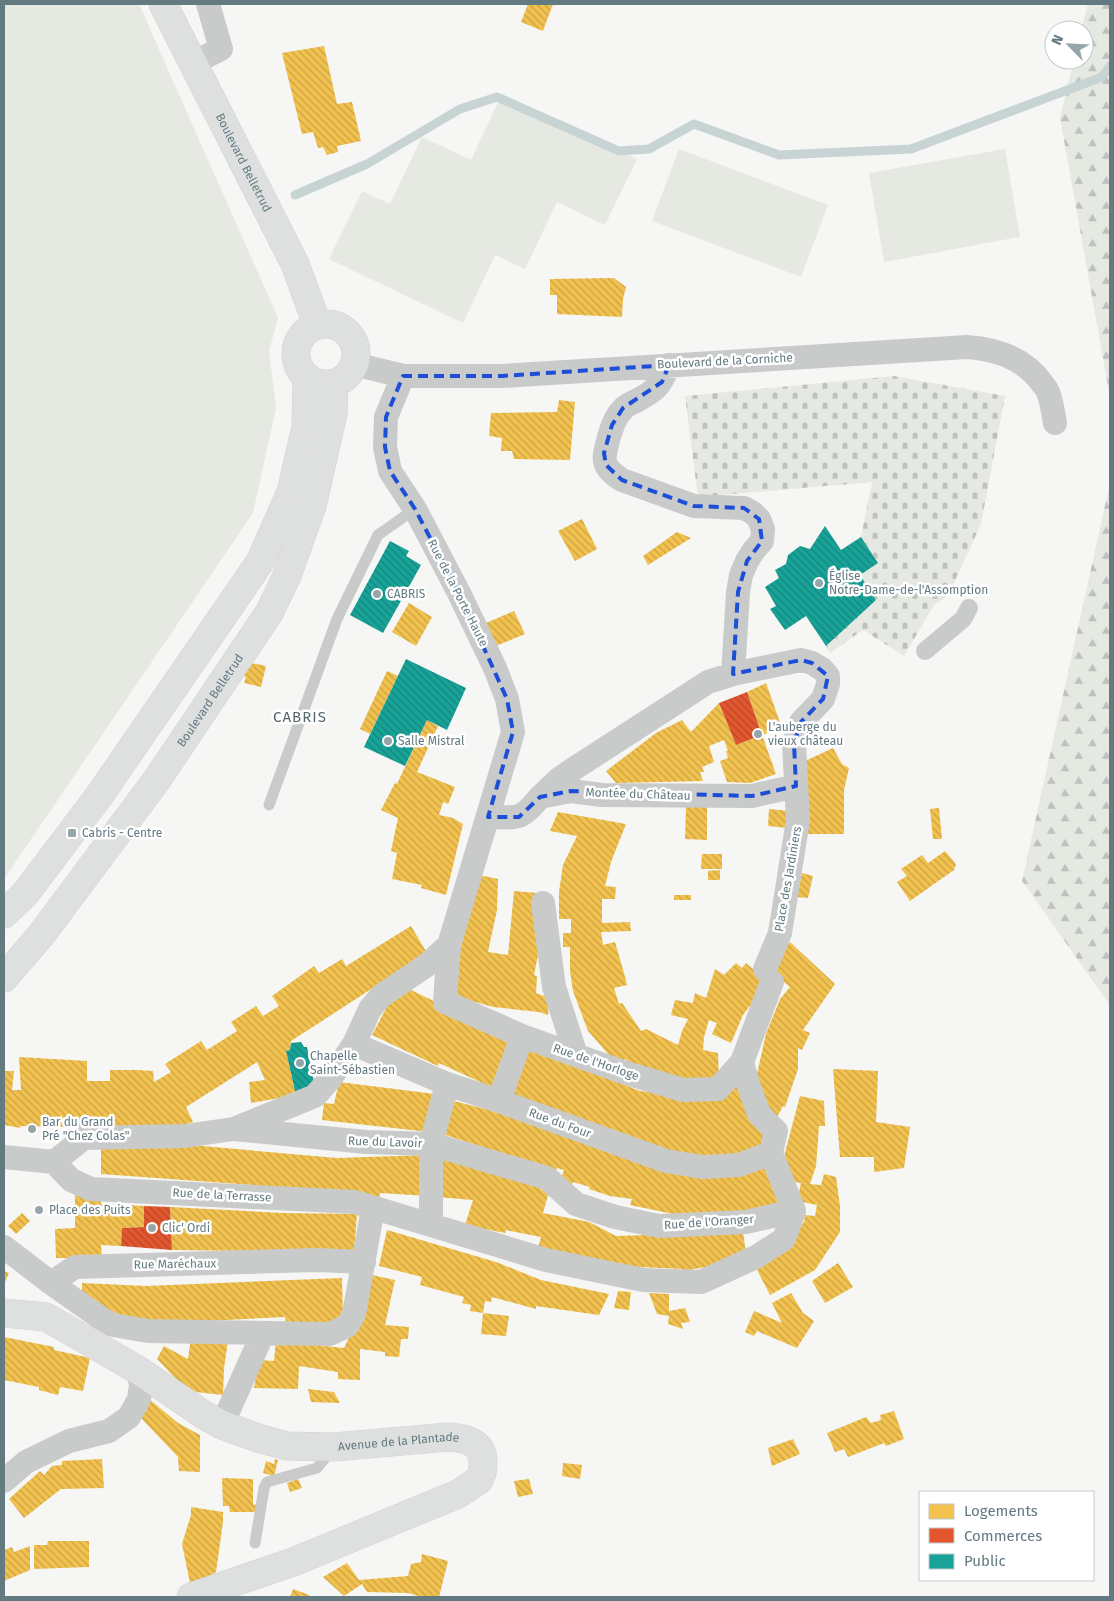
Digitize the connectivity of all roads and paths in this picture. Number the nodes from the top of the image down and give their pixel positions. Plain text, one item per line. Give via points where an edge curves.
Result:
1 (163, 4) edge
2 (208, 4) edge
3 (193, 63) junction
4 (317, 324) junction
5 (354, 364) junction
6 (669, 365) junction
7 (403, 376) junction
8 (307, 378) junction
9 (334, 383) junction
10 (1055, 423) dead end
11 (415, 509) junction
12 (969, 608) dead end
13 (925, 650) dead end
14 (733, 674) junction
15 (796, 786) junction
16 (540, 797) junction
17 (269, 805) dead end
18 (488, 817) junction
19 (542, 903) dead end
20 (4, 914) edge
21 (449, 945) junction
22 (4, 978) edge
23 (445, 1002) joint
24 (522, 1036) junction
25 (354, 1044) junction
26 (576, 1055) junction
27 (742, 1062) junction
28 (447, 1084) junction
29 (499, 1101) junction
30 (233, 1130) junction
31 (431, 1144) junction
32 (771, 1153) junction
33 (4, 1157) edge
34 (54, 1162) junction
35 (373, 1208) junction
36 (794, 1211) junction
37 (431, 1225) junction
38 (4, 1247) edge
39 (364, 1262) junction
40 (52, 1283) junction
41 (4, 1313) edge
42 (263, 1333) junction
43 (138, 1370) junction
44 (222, 1425) junction
45 (334, 1447) junction
46 (4, 1481) edge
47 (255, 1543) dead end
48 (191, 1597) edge

1 - 3 main road, Boulevard Belletrud
2 - 3 street via 221,49
3 - 4 main road, Boulevard Belletrud via 295,264
4 - 5 main road via 345,329 351,336 356,354
4 - 8 main road via 302,335 295,353 300,371
5 - 7 street, Boulevard de la Corniche
5 - 9 main road via 350,372
6 - 7 street, Boulevard de la Corniche via 502,376
6 - 10 street, Boulevard de la Corniche via 984,348 1005,354 1038,377 1048,391
6 - 14 street via 662,382 623,408 612,425 604,453 606,465 622,480 694,506 744,508 754,512 759,519 763,529 762,541 747,562 738,592
7 - 11 street, Rue de la Porte Haute via 386,417 384,447 390,471
8 - 9 main road via 324,384
8 - 20 main road via 306,427 291,492 260,562 99,796 25,894
9 - 22 main road, Boulevard Belletrud via 333,414 312,506 286,578 269,613 156,781 41,935
11 - 17 lane via 378,535 337,619
11 - 18 street, Rue de la Porte Haute via 495,668 507,700 513,732
12 - 13 street via 963,619
14 - 15 street, Place des Jardiniers via 801,660 812,663 828,676 823,699 800,722 794,743
14 - 16 street via 708,682 575,768
15 - 16 street, Montée du Château via 752,796 602,795 571,791
15 - 27 street, Place des Jardiniers via 798,820 780,934
16 - 18 street via 528,812 519,817
18 - 21 street, Rue de la Porte Haute
19 - 26 street via 554,987
21 - 23 street, Rue de la Porte Haute
21 - 25 street via 427,965 380,996 370,1009
23 - 24 street, Rue de l'Horloge
24 - 26 street, Rue de l'Horloge
24 - 29 street
25 - 28 street, Rue du Four
25 - 30 street via 315,1096
26 - 27 street, Rue de l'Horloge via 683,1090 718,1089
27 - 32 street via 759,1114 776,1131
28 - 29 street, Rue du Four
28 - 31 street
29 - 32 street, Rue du Four via 666,1161 702,1166 739,1165
30 - 31 street, Rue du Lavoir via 366,1142
30 - 34 street, Rue du Lavoir via 185,1136 84,1138
31 - 36 street, Rue de l'Oranger via 547,1178 576,1204 615,1218 659,1226 746,1222
31 - 37 street, Rue du Lavoir
32 - 36 street
33 - 34 street
34 - 35 street, Rue de la Terrasse via 71,1180 91,1189 355,1202
35 - 37 street
35 - 39 street
36 - 37 street via 784,1239 756,1257 701,1282 643,1280 546,1260
38 - 40 street
39 - 40 street, Rue Maréchaux via 316,1260 75,1267
39 - 42 street via 354,1314 347,1326 330,1334
40 - 42 street via 113,1325 148,1331
41 - 43 main road, Avenue de la Plantade via 46,1317
42 - 44 street
43 - 44 main road, Avenue de la Plantade
43 - 46 street via 139,1399 129,1417 109,1431 70,1442 26,1462
44 - 45 main road, Avenue de la Plantade via 288,1446
45 - 47 lane via 317,1468 267,1482
45 - 48 main road, Avenue de la Plantade via 465,1438 480,1451 484,1465 479,1480 458,1494 293,1562

